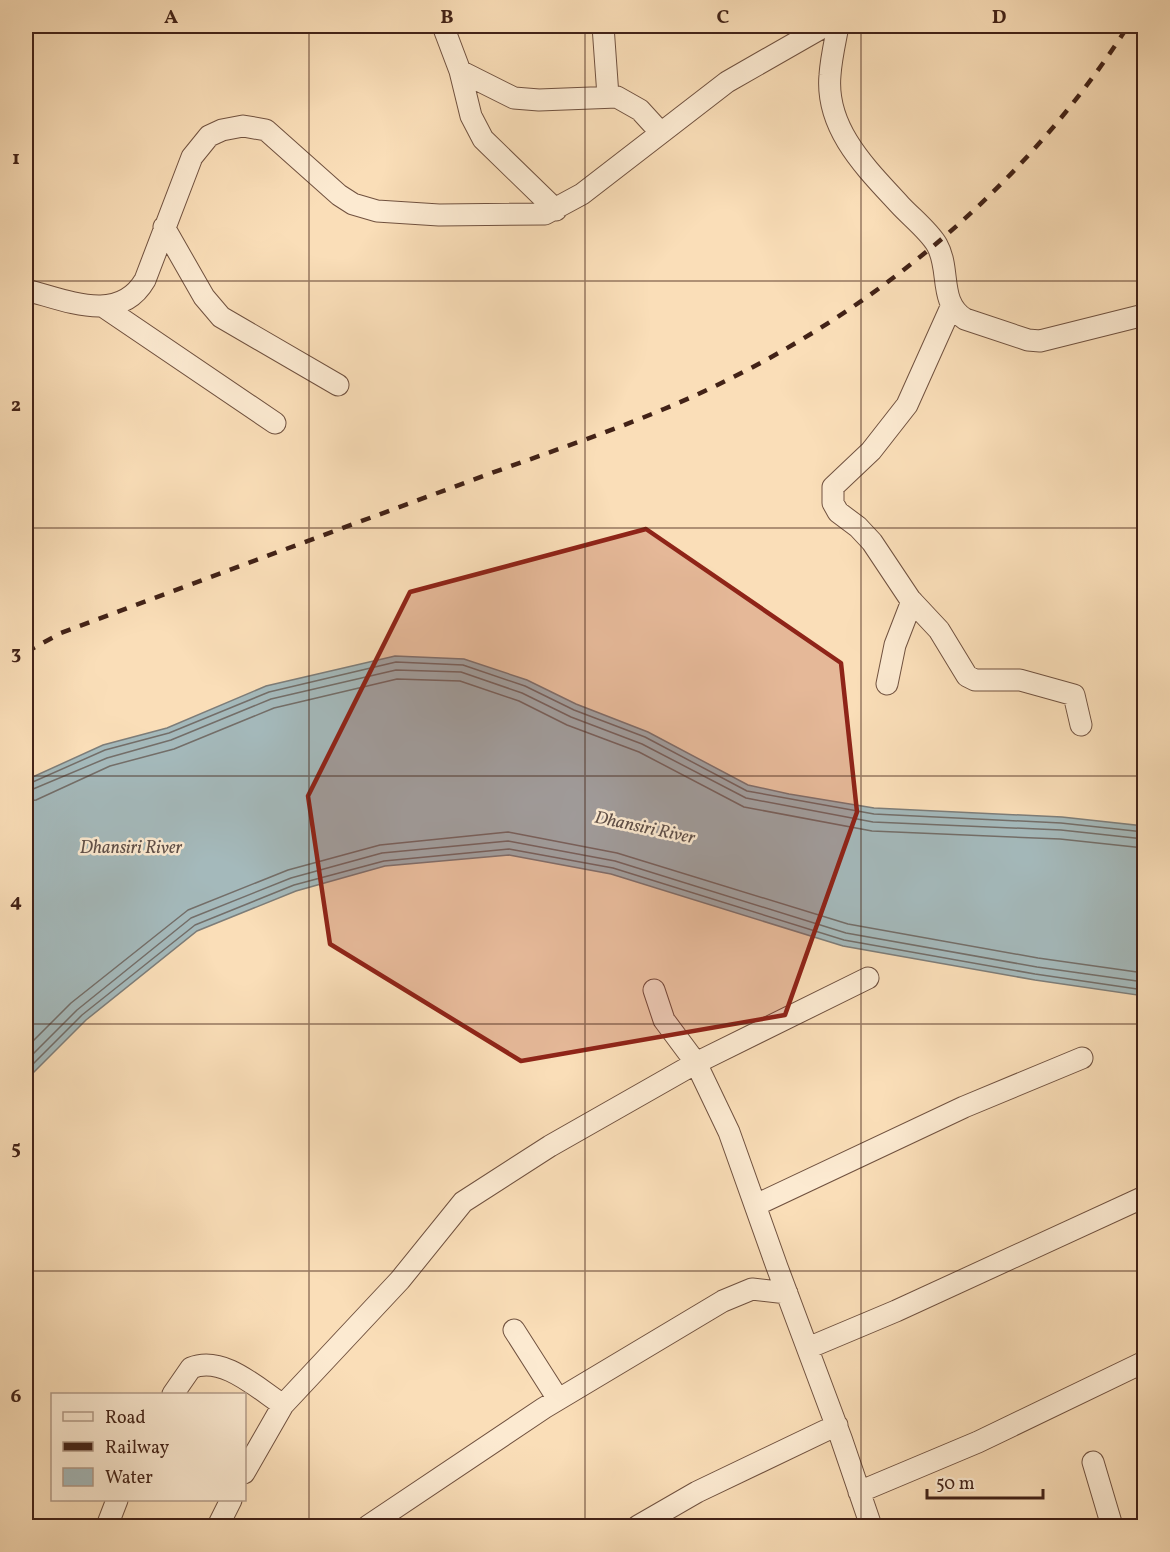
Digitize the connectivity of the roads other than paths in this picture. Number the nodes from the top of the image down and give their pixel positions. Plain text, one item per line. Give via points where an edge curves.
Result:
1 (443, 26) edge
2 (603, 26) edge
3 (825, 26) edge
4 (838, 26) edge
5 (460, 70) junction
6 (608, 96) junction
7 (661, 133) junction
8 (556, 210) junction
9 (164, 227) junction
10 (26, 290) edge
11 (104, 307) junction
12 (951, 307) junction
13 (1144, 315) edge
14 (338, 385) dead end
15 (275, 423) dead end
16 (912, 601) junction
17 (887, 684) dead end
18 (1081, 725) dead end
19 (868, 978) dead end
20 (654, 990) dead end
21 (1082, 1058) dead end
22 (696, 1063) junction
23 (1144, 1197) edge
24 (756, 1205) junction
25 (787, 1293) junction
26 (514, 1330) dead end
27 (808, 1348) junction
28 (1144, 1362) edge
29 (174, 1393) edge
30 (558, 1399) junction
31 (283, 1405) junction
32 (837, 1425) junction
33 (1093, 1462) dead end
34 (246, 1470) edge
35 (860, 1492) junction
36 (117, 1501) edge
37 (231, 1501) edge
38 (107, 1527) edge
39 (218, 1527) edge
40 (368, 1527) edge
41 (638, 1527) edge
42 (871, 1527) edge
43 (1112, 1527) edge

1 - 5 street
2 - 6 street
3 - 7 street via 728,82
4 - 12 street via 830,94 844,137 858,160 937,244
5 - 6 street via 514,98
5 - 8 street via 471,116 483,140
6 - 7 street via 640,110
7 - 8 street
8 - 9 street via 518,216 377,211 339,195 266,130 243,126 222,130 199,145 182,176
9 - 11 street via 138,292 128,300
9 - 14 street via 204,297 221,318
10 - 11 street
11 - 15 street
12 - 13 street via 965,319 1040,341
12 - 16 street via 907,405 871,451 833,487 831,495 838,512 872,542
16 - 17 street via 895,645
16 - 18 street via 939,630 967,676 975,680 1020,680 1074,695
19 - 22 street
20 - 22 street via 664,1020
21 - 24 street via 964,1107
22 - 24 street via 729,1132
22 - 31 street via 550,1146 463,1202 400,1280
23 - 27 street
24 - 25 street
25 - 27 street
25 - 30 street via 766,1289 740,1293
26 - 30 street
27 - 32 street
28 - 35 street via 978,1442
29 - 31 street via 191,1368 212,1364 227,1369
30 - 40 street
31 - 34 street
32 - 35 street
32 - 41 street via 707,1487
33 - 43 street
35 - 42 street
36 - 38 street
37 - 39 street

